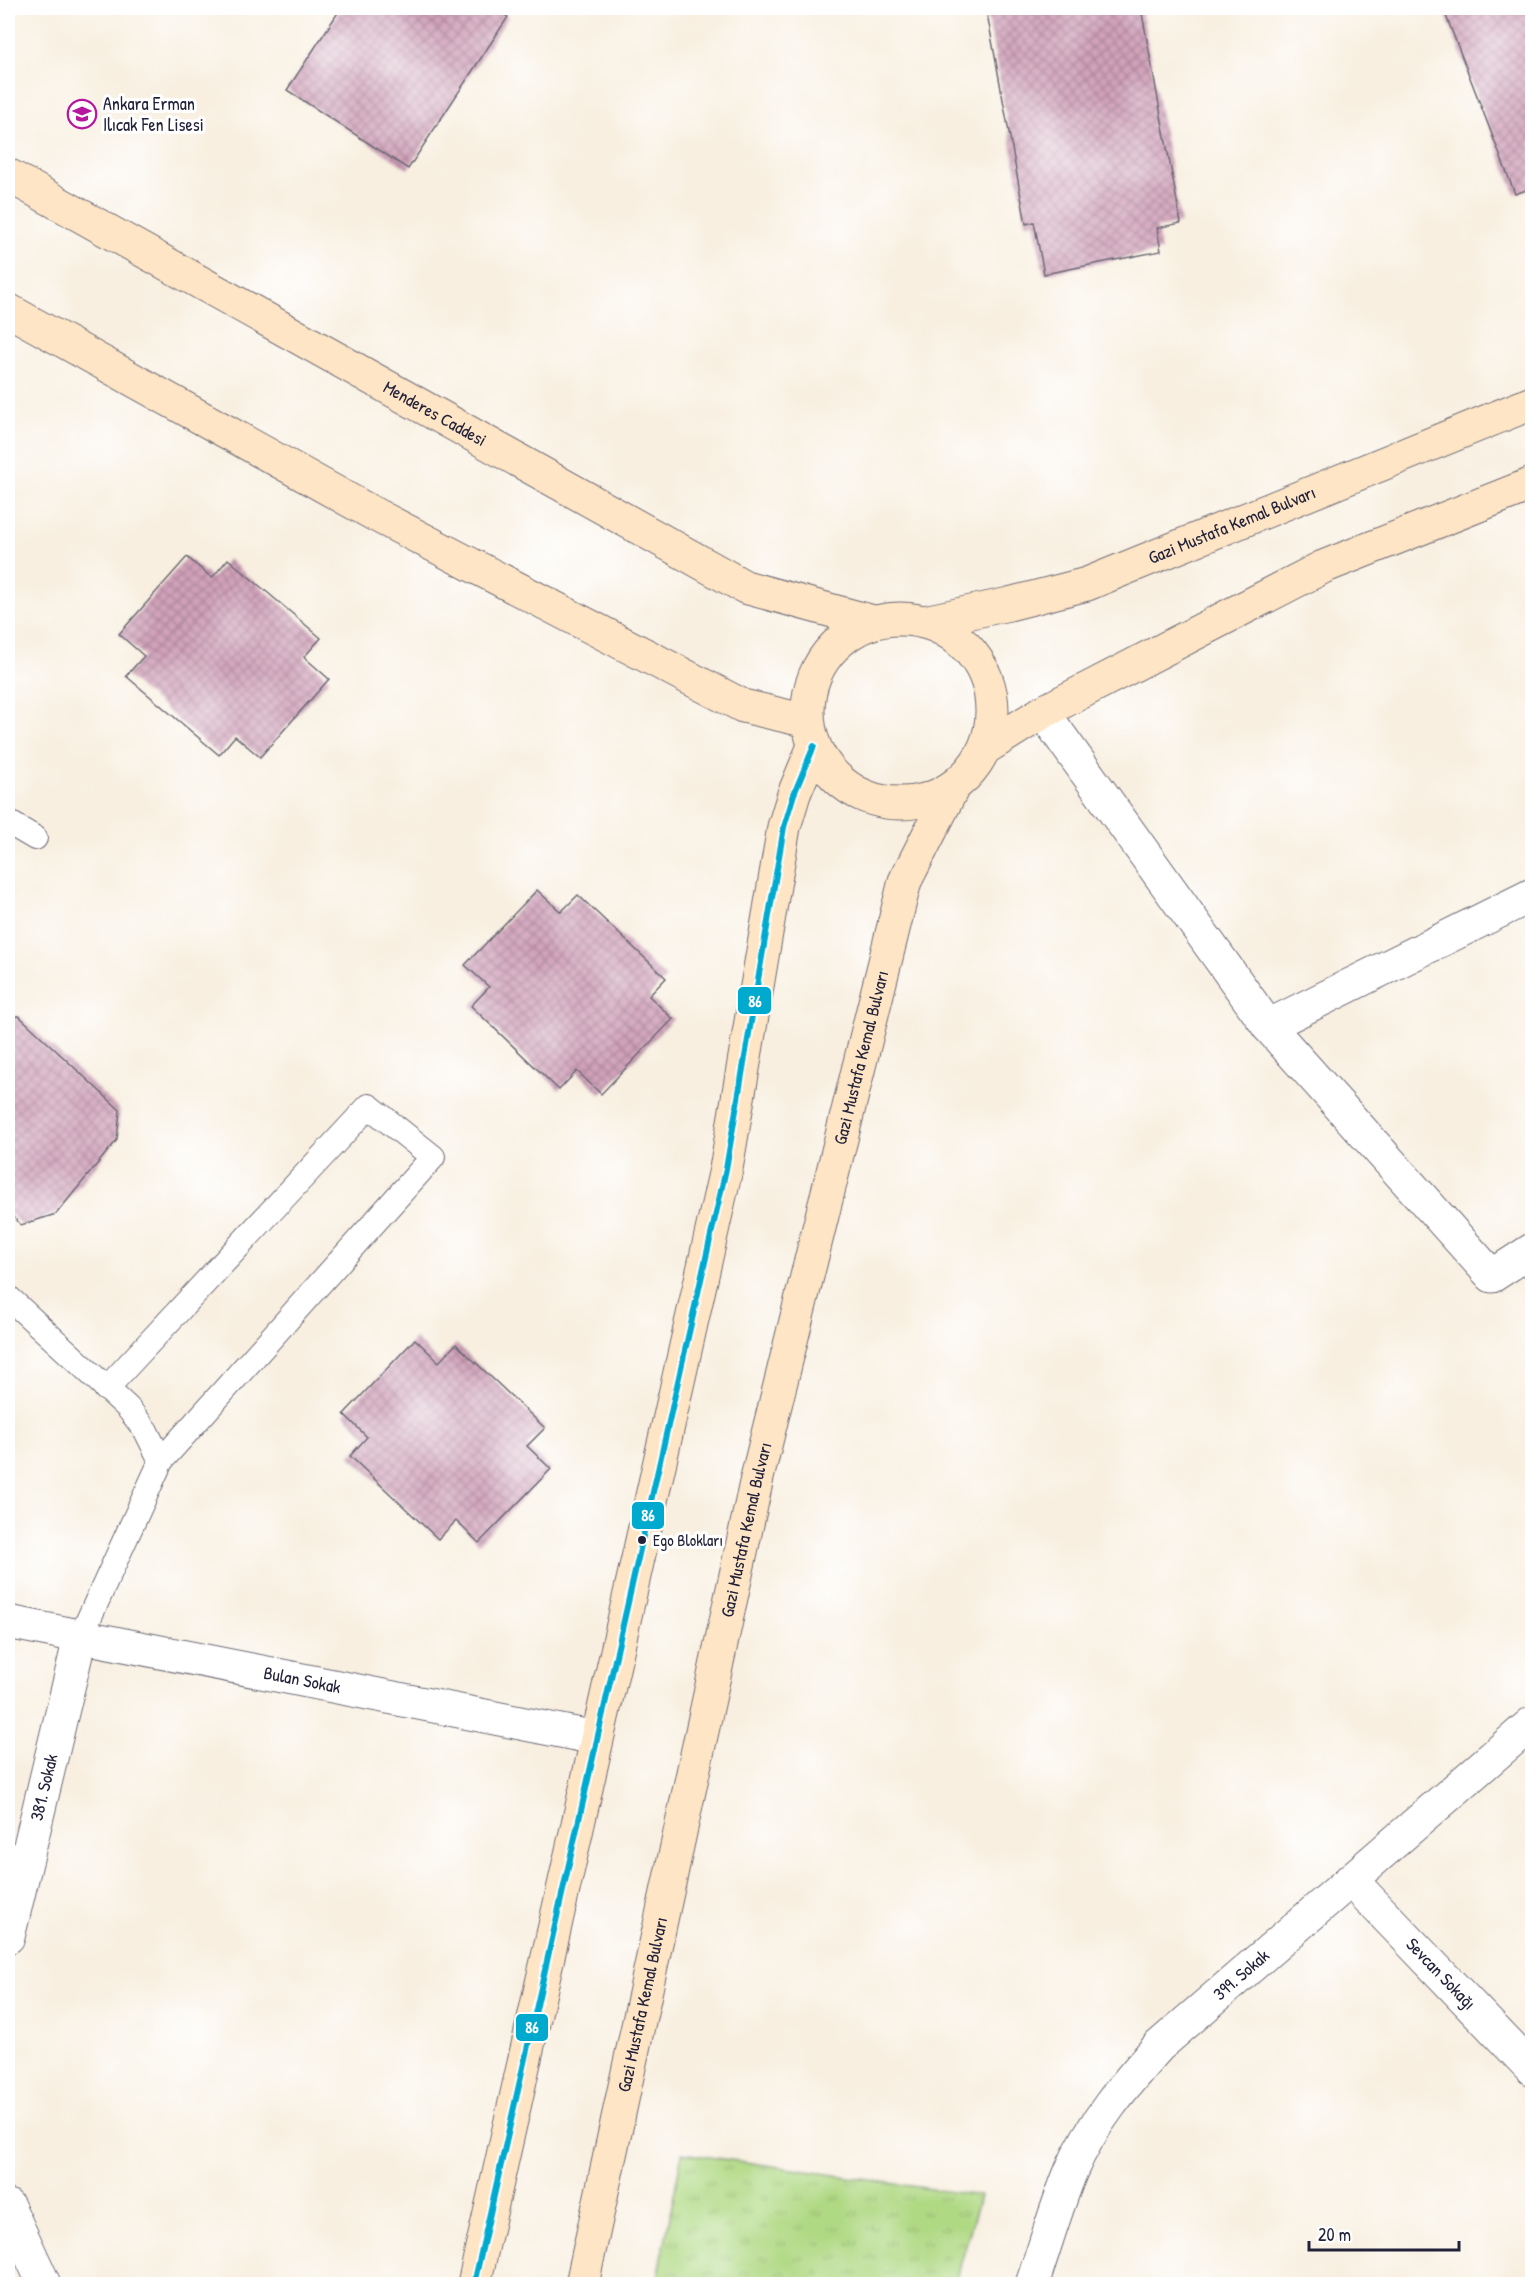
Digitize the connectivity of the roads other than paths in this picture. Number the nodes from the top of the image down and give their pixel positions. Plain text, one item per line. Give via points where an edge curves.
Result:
1 (8, 175) edge
2 (8, 310) edge
3 (1533, 403) edge
4 (1533, 484) edge
5 (873, 622) junction
6 (924, 622) junction
7 (1043, 712) junction
8 (811, 733) junction
9 (987, 747) junction
10 (953, 787) junction
11 (8, 822) edge
12 (35, 838) dead end
13 (1533, 895) edge
14 (1268, 1026) junction
15 (1533, 1250) edge
16 (8, 1296) edge
17 (106, 1389) junction
18 (161, 1461) junction
19 (8, 1622) edge
20 (80, 1638) junction
21 (1533, 1723) edge
22 (596, 1738) junction
23 (1351, 1880) junction
24 (8, 1937) edge
25 (1533, 2069) edge
26 (8, 2206) edge
27 (44, 2284) edge
28 (474, 2284) edge
29 (582, 2284) edge
30 (1032, 2284) edge

1 - 5 main road, Menderes Caddesi via 745,588
2 - 8 main road via 374,514 743,706
3 - 6 main road, Gazi Mustafa Kemal Bulvarı via 1087,584
4 - 7 main road via 1323,567
5 - 6 main road via 898,618
5 - 8 main road via 850,633 830,650 816,671 809,695
6 - 9 main road via 950,632 971,651 984,672 992,696 993,720
7 - 9 main road
7 - 14 street
8 - 10 main road via 827,768 845,786 872,800 900,804 929,799
8 - 22 main road via 784,827 726,1169
9 - 10 main road via 973,769
10 - 29 main road, Gazi Mustafa Kemal Bulvarı via 905,881 758,1478
11 - 12 lane
13 - 14 street
14 - 15 street via 1492,1276
16 - 17 lane
17 - 18 lane via 146,1431
17 - 18 lane via 369,1106 433,1157
18 - 20 lane
19 - 20 street, Bulan Sokak
20 - 22 street, Bulan Sokak
20 - 24 street, 381. Sokak
21 - 23 street, 399. Sokak
22 - 28 main road
23 - 25 street, Sevcan Sokağı
23 - 30 street, 399. Sokak via 1159,2046 1117,2096 1071,2170
26 - 27 street

